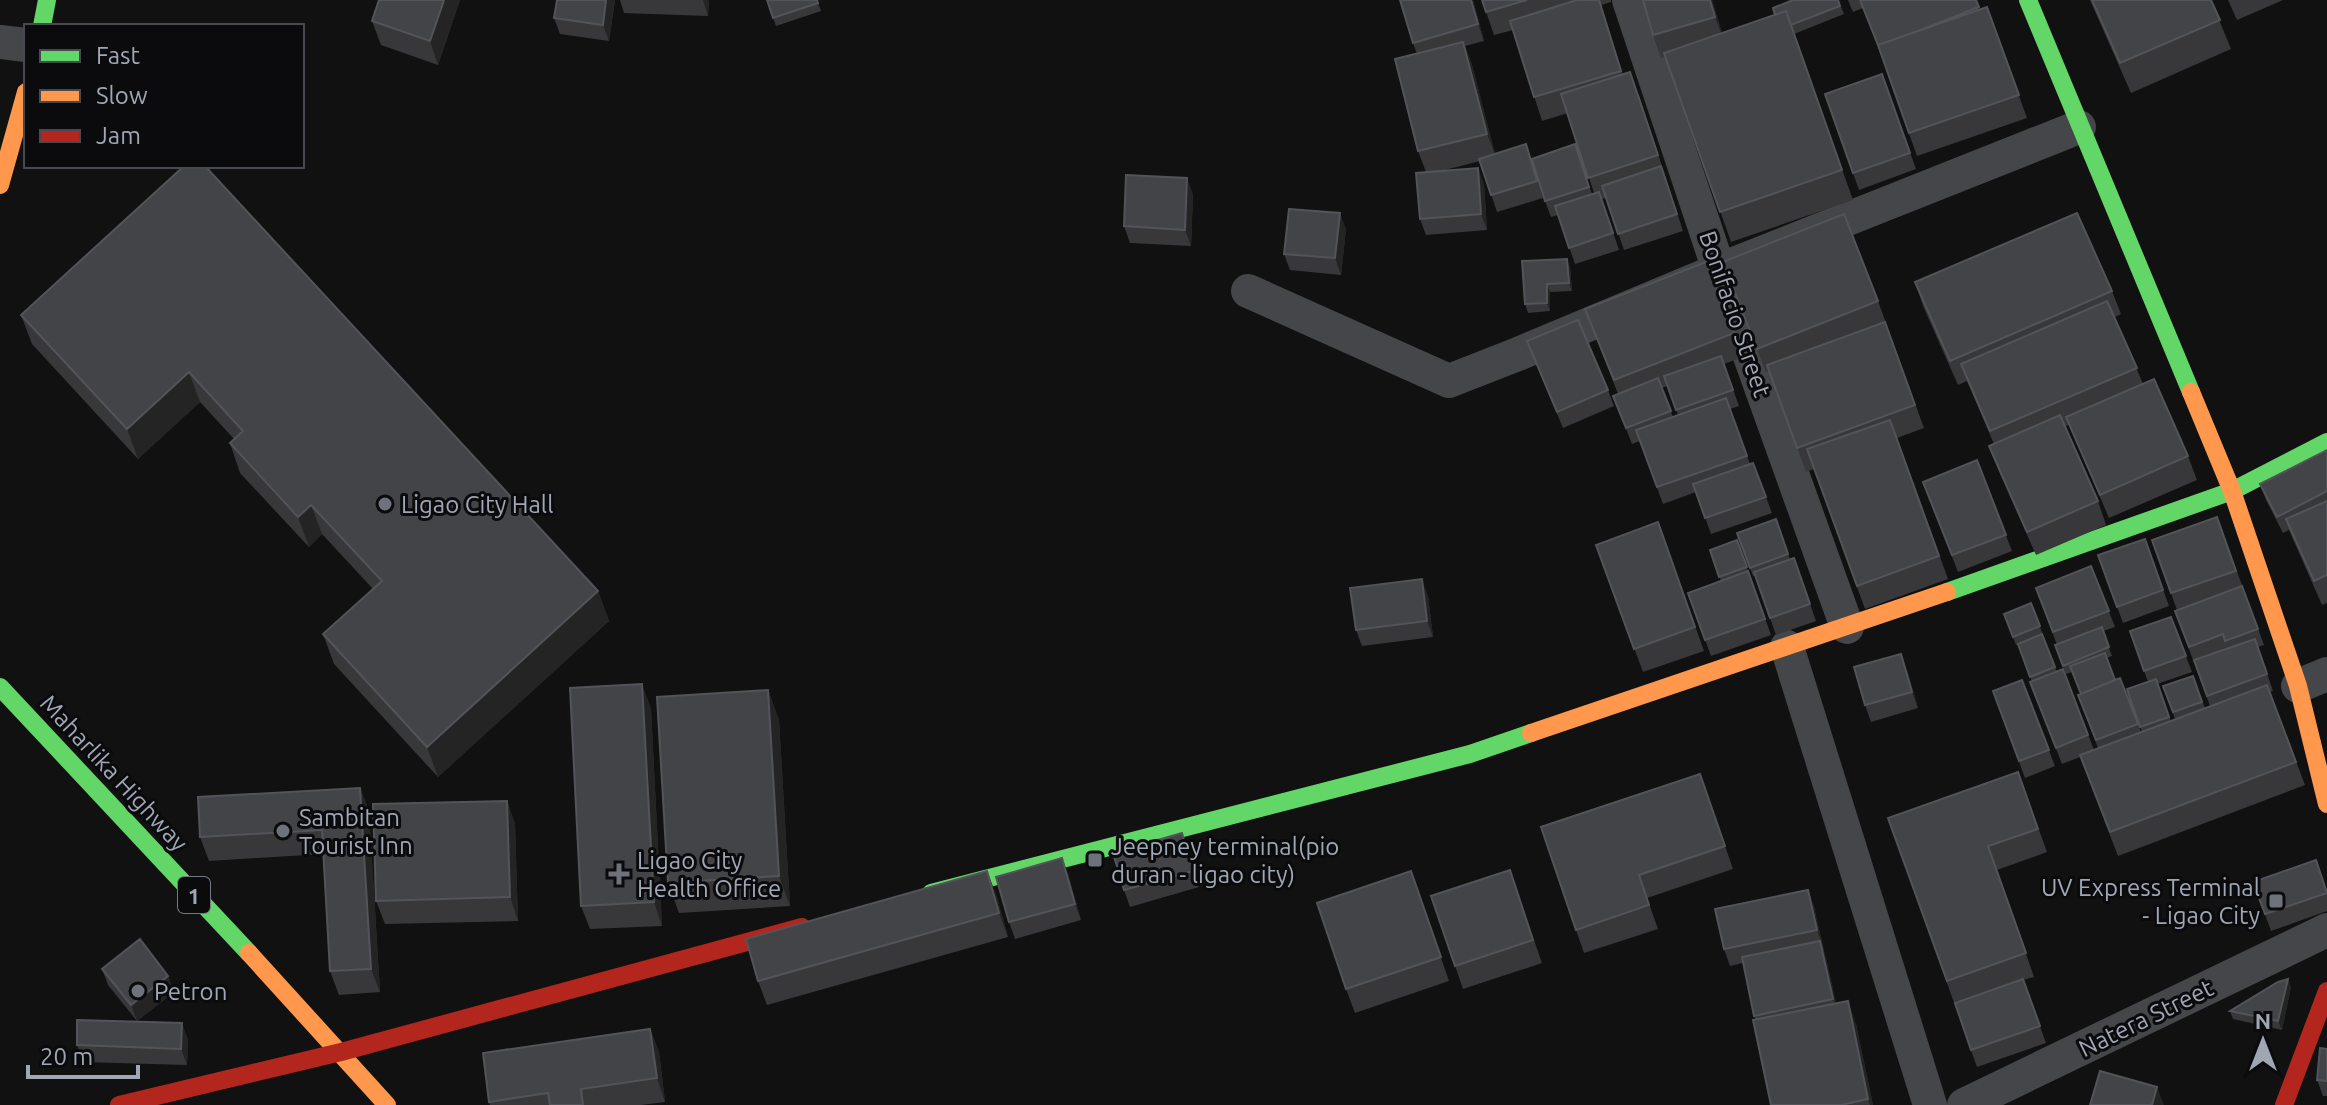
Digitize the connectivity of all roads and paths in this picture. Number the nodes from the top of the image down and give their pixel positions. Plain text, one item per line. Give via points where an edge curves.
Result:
1 (47, 0) edge
2 (1629, 0) edge
3 (2028, 0) edge
4 (42, 24) edge
5 (0, 42) edge
6 (24, 45) edge
7 (24, 99) edge
8 (2079, 127) junction
9 (0, 185) edge
10 (1719, 270) junction
11 (1248, 291) dead end
12 (2327, 442) edge
13 (2232, 491) junction
14 (1847, 627) junction
15 (1787, 647) junction
16 (2312, 680) edge
17 (0, 687) edge
18 (2327, 804) edge
19 (913, 898) edge
20 (821, 922) edge
21 (2327, 930) edge
22 (2327, 991) edge
23 (341, 1052) junction
24 (119, 1105) edge
25 (387, 1105) edge
26 (1930, 1105) edge
27 (1964, 1105) edge
28 (2284, 1105) edge

1 - 4 main road
2 - 10 street, Bonifacio Street
3 - 8 main road
5 - 6 street
7 - 9 main road
8 - 10 street
8 - 13 main road
10 - 11 street via 1449,381
10 - 14 street, Bonifacio Street
12 - 13 main road
13 - 14 main road
13 - 16 main road
14 - 15 main road
15 - 19 main road via 1470,754
15 - 26 street
16 - 18 main road
17 - 23 main road, Maharlika Highway / 1
20 - 23 main road
21 - 27 street, Natera Street
22 - 28 main road
23 - 24 main road
23 - 25 main road, Maharlika Highway / 1

